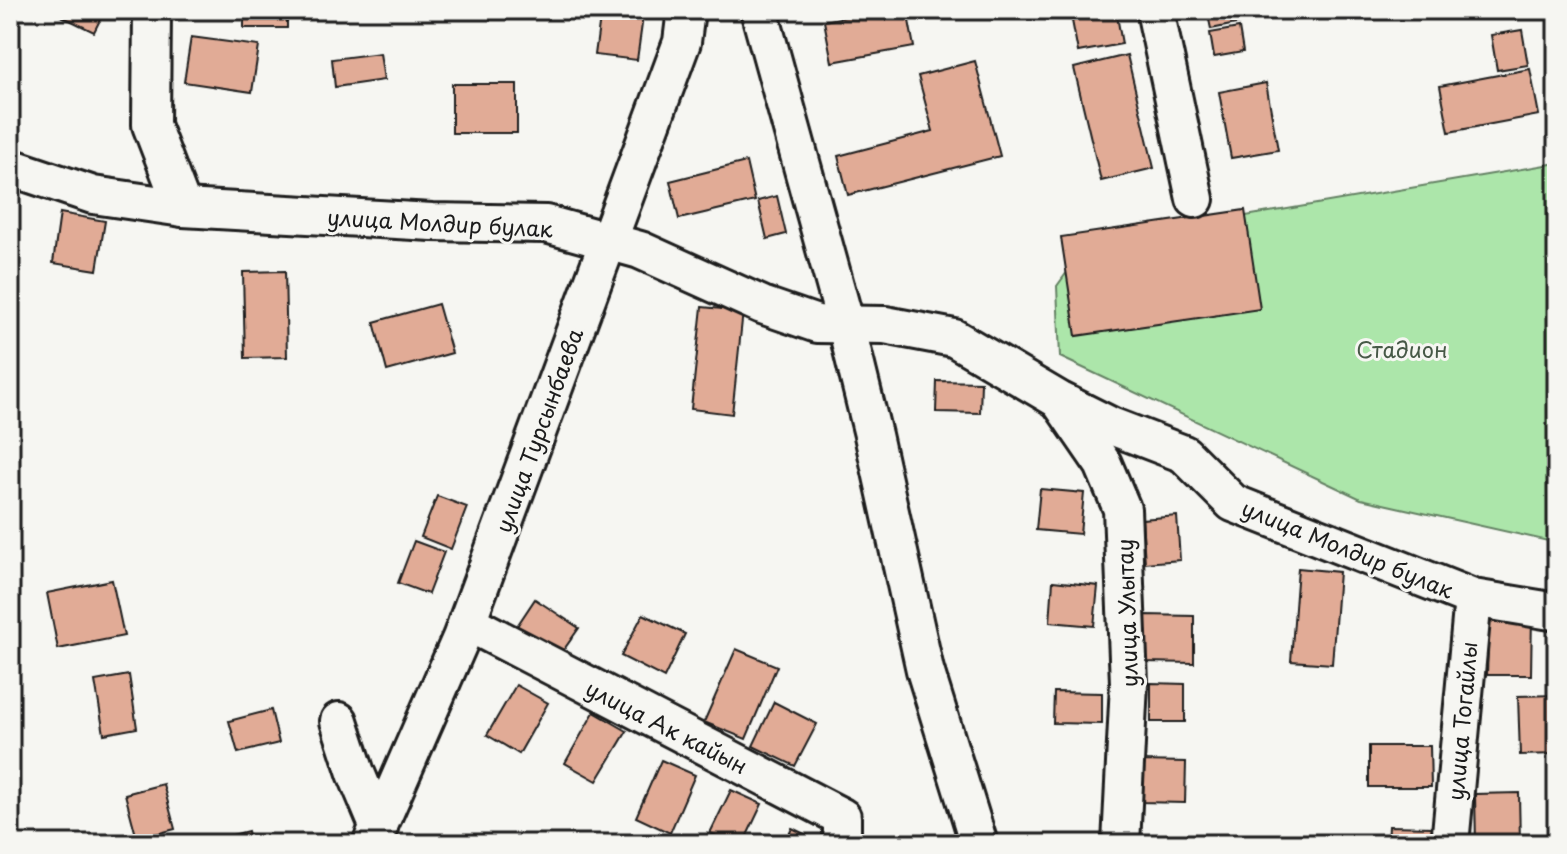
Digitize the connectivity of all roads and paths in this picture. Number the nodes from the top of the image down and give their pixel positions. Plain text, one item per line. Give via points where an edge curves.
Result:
1 (152, 10) edge
2 (686, 10) edge
3 (759, 10) edge
4 (1155, 10) edge
5 (10, 167) edge
6 (1195, 199) dead end
7 (183, 208) junction
8 (608, 240) junction
9 (846, 325) junction
10 (1059, 400) junction
11 (1473, 598) junction
12 (1557, 612) edge
13 (467, 622) junction
14 (339, 721) dead end
15 (375, 836) edge
16 (842, 844) edge
17 (979, 844) edge
18 (1121, 844) edge
19 (1450, 844) edge

1 - 7 street via 151,125
2 - 8 street, улица Турсынбаева via 682,42
3 - 9 street
4 - 6 street
5 - 7 street, улица Молдир булак via 93,195
7 - 8 street, улица Молдир булак via 546,224
8 - 9 street, улица Молдир булак via 762,305 817,324
8 - 13 street, улица Турсынбаева
9 - 10 street, улица Молдир булак via 885,325 954,338
9 - 17 street via 925,670
10 - 11 street, улица Молдир булак via 1184,454 1233,503
10 - 18 street, улица Улытау via 1103,464 1122,509 1129,683
11 - 12 street, улица Молдир булак
11 - 19 street, улица Тогайлы
13 - 15 street, улица Турсынбаева
13 - 16 street, улица Ак кайын via 842,817
14 - 15 street

